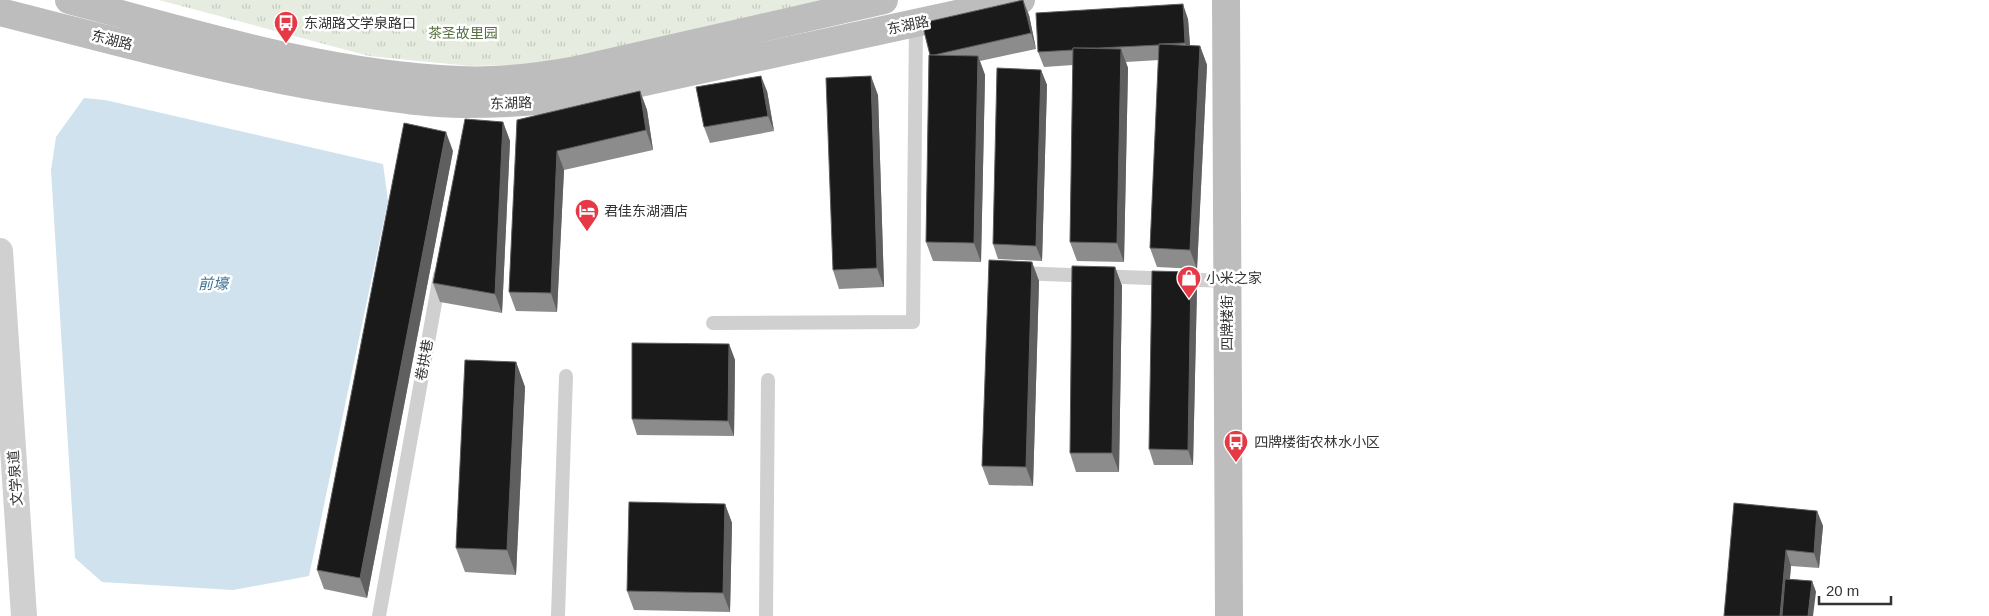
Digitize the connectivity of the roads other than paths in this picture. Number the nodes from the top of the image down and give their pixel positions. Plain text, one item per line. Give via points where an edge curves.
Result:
1 (69, 0) edge
2 (884, 0) edge
3 (1021, 0) edge
4 (1226, 0) edge
5 (0, 12) edge
6 (916, 23) junction
7 (0, 251) edge
8 (442, 260) edge
9 (1011, 272) edge
10 (1227, 281) junction
11 (713, 323) dead end
12 (566, 376) dead end
13 (768, 380) dead end
14 (24, 616) edge
15 (379, 616) edge
16 (558, 616) edge
17 (766, 616) edge
18 (1229, 616) edge

1 - 2 main road, 东湖路 via 273,54 366,71 470,80 536,77 576,70
3 - 6 main road, 东湖路
4 - 10 main road, 四牌楼街
5 - 6 main road, 东湖路 via 290,82 469,109 580,96
6 - 11 lane via 913,322
7 - 14 street, 文学泉道
8 - 15 lane, 卷拱巷
9 - 10 lane
10 - 18 main road, 四牌楼街
12 - 16 lane
13 - 17 lane

